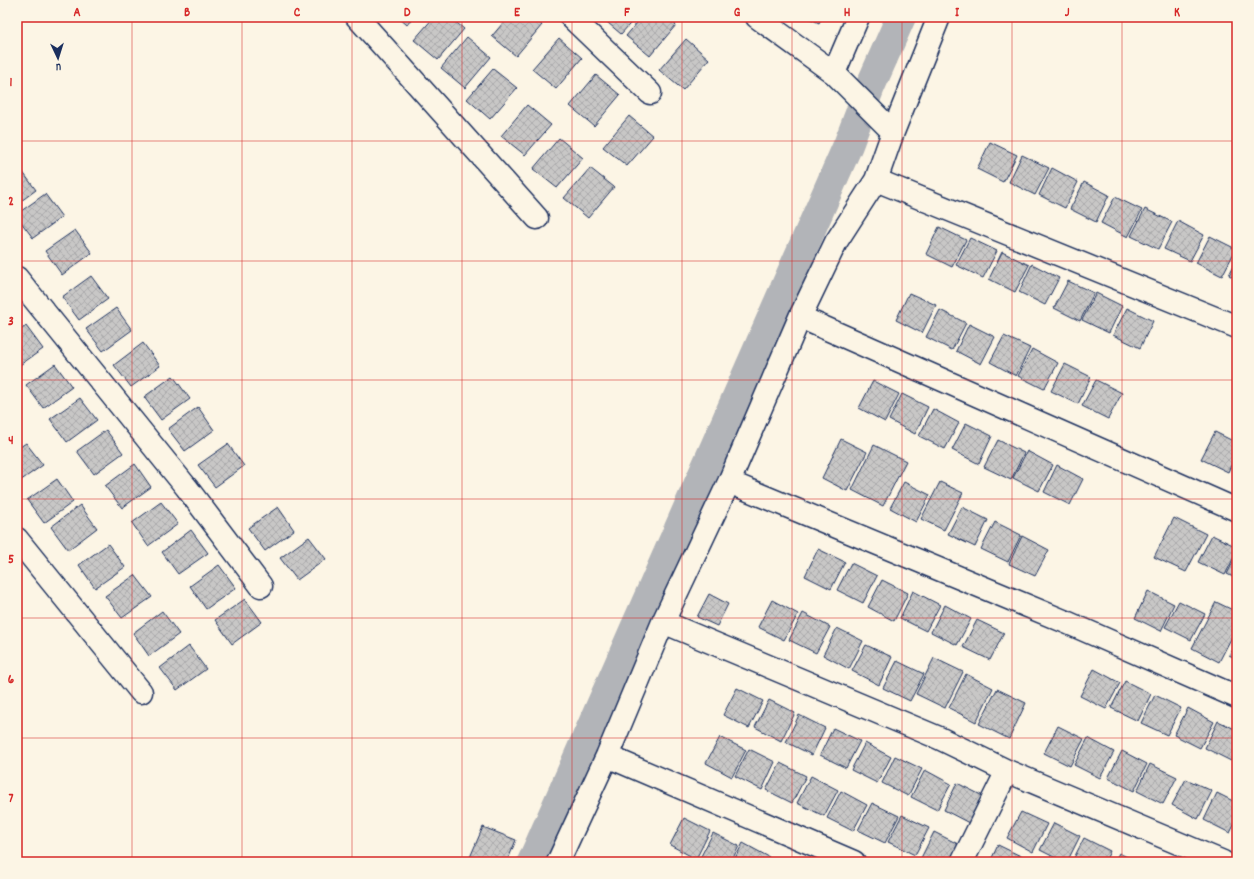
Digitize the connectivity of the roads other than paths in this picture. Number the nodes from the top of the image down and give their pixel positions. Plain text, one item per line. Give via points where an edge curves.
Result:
1 (357, 17) edge
2 (571, 17) edge
3 (758, 17) edge
4 (858, 17) edge
5 (940, 17) edge
6 (834, 73) junction
7 (650, 93) dead end
8 (893, 132) junction
9 (876, 180) junction
10 (537, 218) dead end
11 (17, 278) edge
12 (800, 317) junction
13 (1237, 327) edge
14 (729, 482) junction
15 (1237, 510) edge
16 (17, 539) edge
17 (260, 586) dead end
18 (663, 622) junction
19 (141, 692) dead end
20 (1237, 697) edge
21 (607, 756) junction
22 (1008, 771) junction
23 (558, 862) edge
24 (854, 862) edge
25 (962, 862) edge
26 (1223, 862) edge

1 - 10 street
2 - 7 street
3 - 6 street
4 - 6 street
5 - 8 street
6 - 8 street
8 - 9 street
9 - 12 street via 836,242
9 - 13 street
11 - 17 street via 187,488
12 - 14 street
12 - 15 street
14 - 18 street
14 - 20 street via 1066,622
16 - 19 street
18 - 21 street
18 - 22 street via 939,738
21 - 23 street
21 - 24 street
22 - 25 street
22 - 26 street

